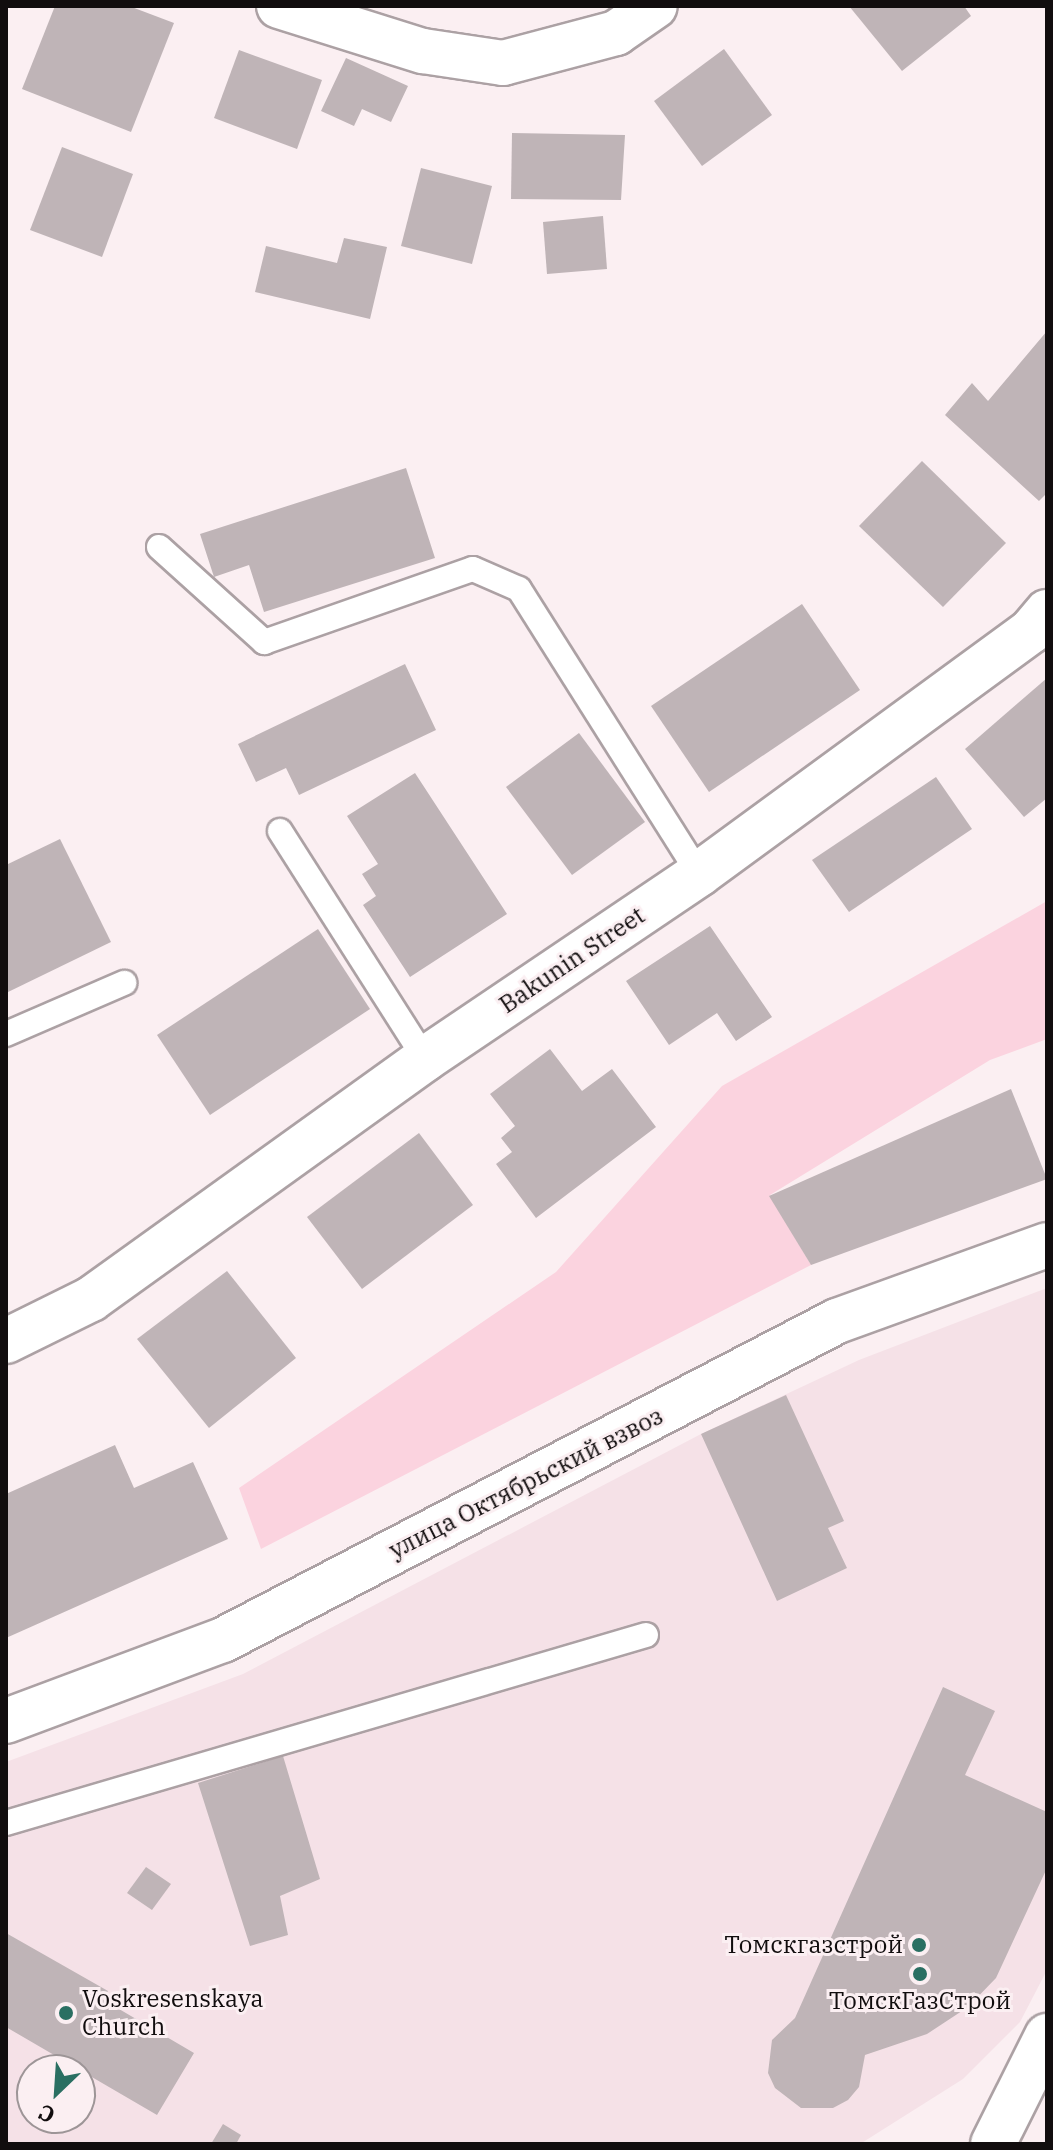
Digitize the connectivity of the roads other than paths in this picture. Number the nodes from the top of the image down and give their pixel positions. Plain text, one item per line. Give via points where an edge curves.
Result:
1 (279, 6) edge
2 (655, 6) edge
3 (159, 547) dead end
4 (1047, 612) edge
5 (280, 831) dead end
6 (699, 874) junction
7 (124, 983) dead end
8 (6, 1034) edge
9 (425, 1059) junction
10 (1047, 1245) edge
11 (6, 1341) edge
12 (646, 1635) dead end
13 (6, 1721) edge
14 (6, 1823) edge
15 (1047, 2036) edge
16 (993, 2144) edge

1 - 2 street via 423,51 503,63 616,33
3 - 6 lane via 264,642 473,569 519,589
4 - 6 street, Bakunin Street via 1031,631
5 - 9 lane
6 - 9 street, Bakunin Street
7 - 8 lane
9 - 11 street, Bakunin Street via 91,1299
10 - 13 street, улица Октябрьский взвоз via 837,1321 223,1640
12 - 14 lane
15 - 16 street

